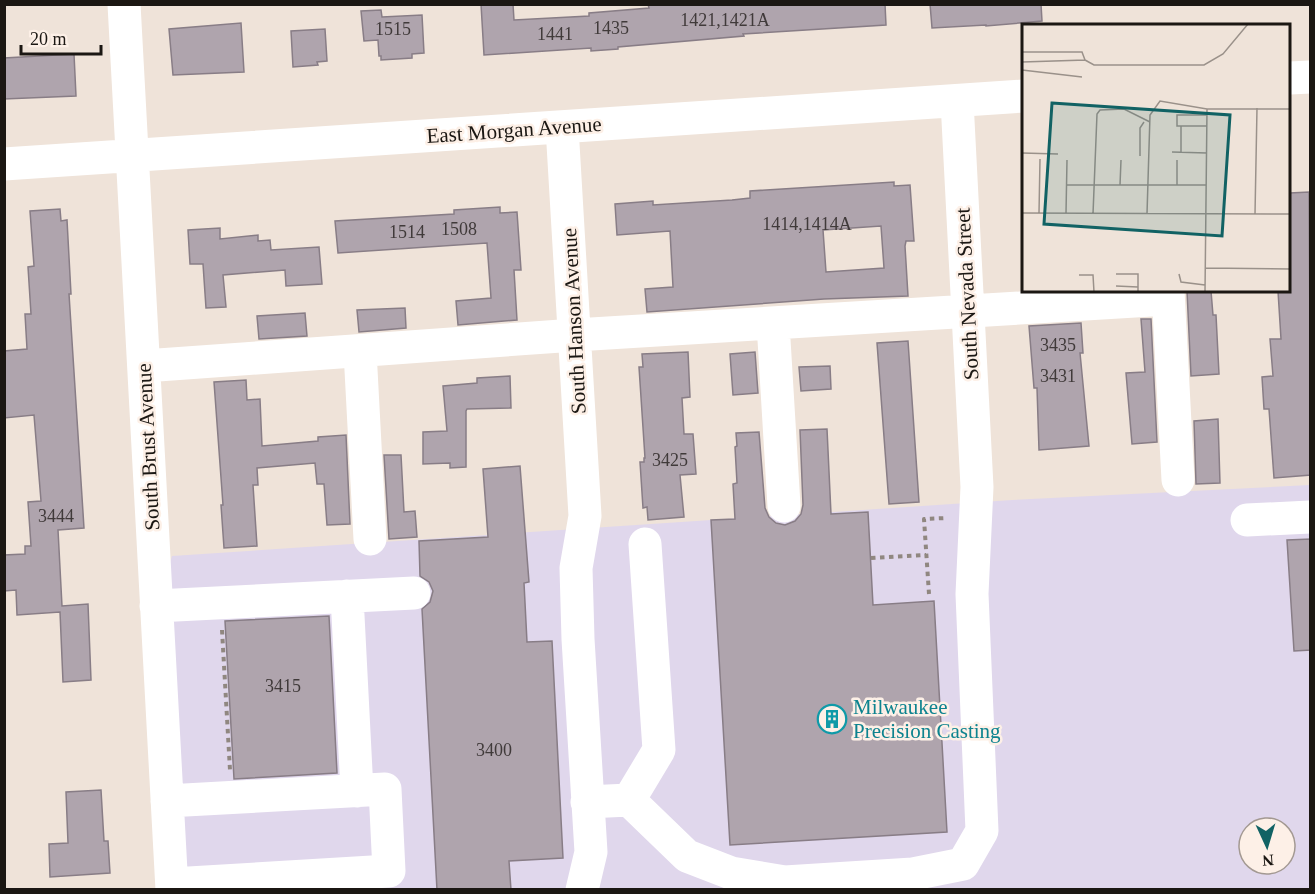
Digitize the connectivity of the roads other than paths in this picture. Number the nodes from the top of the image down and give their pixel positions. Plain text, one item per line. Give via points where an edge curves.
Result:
1 (124, 4) edge
2 (1311, 77) edge
3 (1291, 78) edge
4 (1022, 96) edge
5 (957, 100) junction
6 (562, 127) junction
7 (133, 155) junction
8 (4, 164) edge
9 (1168, 295) edge
10 (968, 311) junction
11 (773, 323) junction
12 (575, 335) junction
13 (360, 351) junction
14 (144, 366) junction
15 (1178, 480) dead end
16 (784, 506) dead end
17 (1311, 517) edge
18 (1247, 520) dead end
19 (370, 540) dead end
20 (645, 544) dead end
21 (414, 593) dead end
22 (347, 596) junction
23 (156, 606) junction
24 (357, 791) junction
25 (629, 800) junction
26 (167, 801) junction
27 (587, 802) junction
28 (172, 887) edge
29 (582, 890) edge

1 - 7 street, South Brust Avenue
2 - 3 street
4 - 5 street, East Morgan Avenue
5 - 6 street, East Morgan Avenue
5 - 10 street, South Nevada Street
6 - 7 street, East Morgan Avenue
6 - 12 street, South Hanson Avenue
7 - 8 street, East Morgan Avenue
7 - 14 street, South Brust Avenue
9 - 10 street
9 - 15 street
10 - 11 street
10 - 25 street, South Nevada Street via 977,487 972,594 982,831 963,864 913,874 785,882 731,873 687,856
11 - 12 street
11 - 16 street
12 - 13 street
12 - 27 street, South Hanson Avenue via 585,516 576,568
13 - 14 street
13 - 19 street
14 - 23 street, South Brust Avenue
17 - 18 street
20 - 25 street via 659,750
21 - 22 street
22 - 23 street
22 - 24 street
23 - 26 street, South Brust Avenue
24 - 26 street
24 - 28 street via 386,789 389,871
25 - 27 street
26 - 28 street, South Brust Avenue
27 - 29 street, South Hanson Avenue via 591,852

